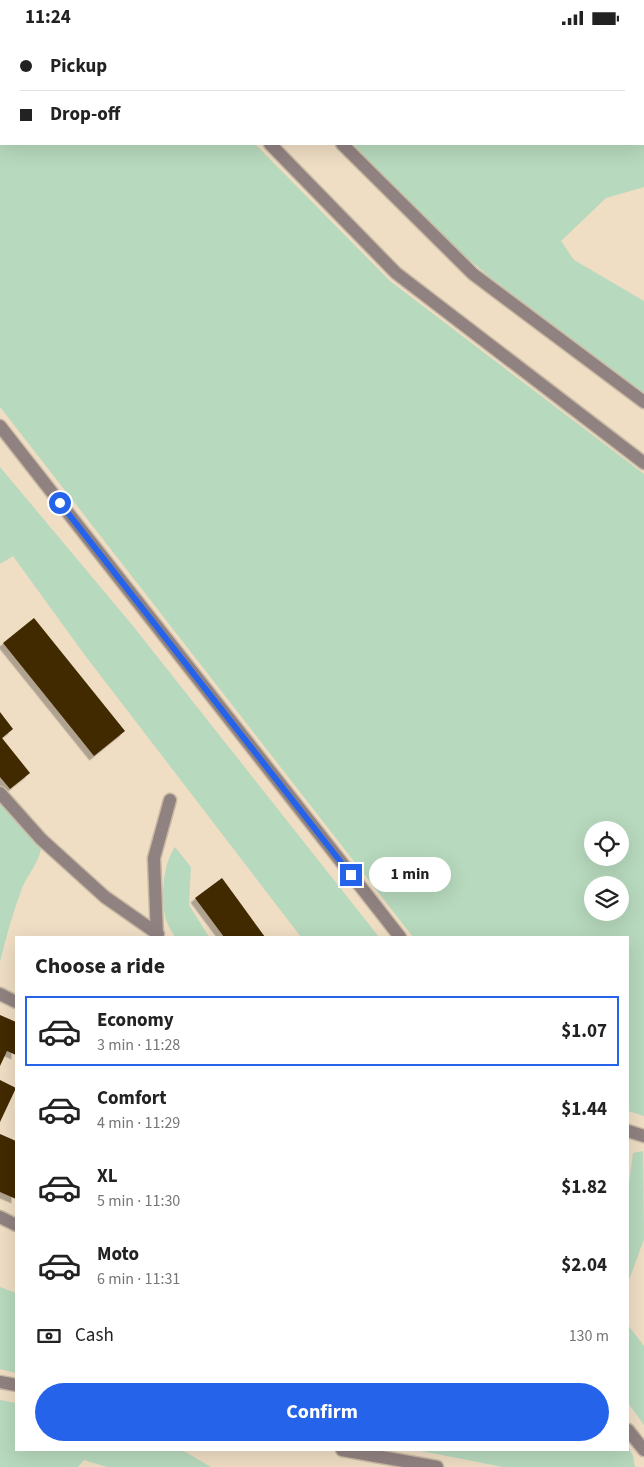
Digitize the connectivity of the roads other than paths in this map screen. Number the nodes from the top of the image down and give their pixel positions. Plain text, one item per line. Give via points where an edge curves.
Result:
1 (271, 145) edge
2 (343, 145) edge
3 (644, 402) edge
4 (0, 426) edge
5 (644, 463) edge
6 (0, 793) edge
7 (170, 800) dead end
8 (157, 936) edge
9 (399, 936) edge
10 (0, 994) edge
11 (15, 1002) edge
12 (629, 1131) edge
13 (644, 1137) edge
14 (0, 1217) edge
15 (15, 1224) edge
16 (0, 1382) edge
17 (15, 1385) edge
18 (629, 1431) edge
19 (644, 1450) edge
20 (348, 1451) edge
21 (437, 1467) edge

1 - 5 street via 396,273
2 - 3 street via 473,274
4 - 9 street
6 - 8 street via 41,839 104,897
7 - 8 street via 154,858
10 - 11 street
12 - 13 street
14 - 15 street
16 - 17 street
18 - 19 street
20 - 21 street

